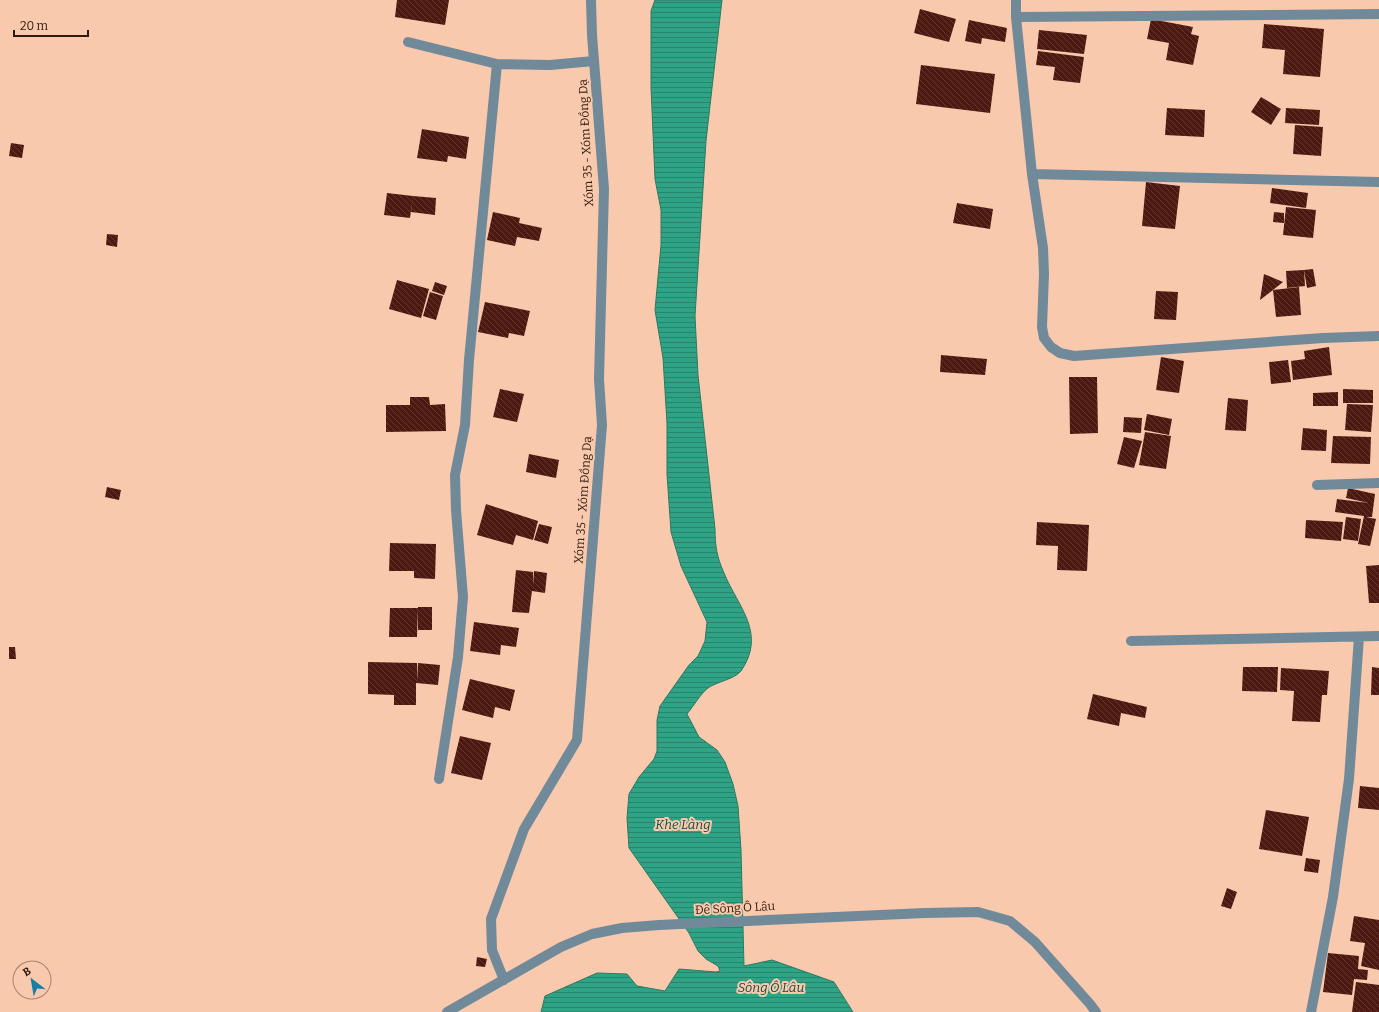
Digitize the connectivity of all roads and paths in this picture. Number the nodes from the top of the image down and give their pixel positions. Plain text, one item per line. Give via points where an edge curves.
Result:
1 (591, 0) edge
2 (1016, 0) edge
3 (1379, 14) edge
4 (1016, 16) junction
5 (408, 42) dead end
6 (594, 61) junction
7 (497, 64) junction
8 (1032, 174) junction
9 (1379, 182) edge
10 (1379, 336) edge
11 (1379, 483) edge
12 (1317, 485) dead end
13 (1379, 636) edge
14 (1359, 637) junction
15 (1131, 641) dead end
16 (439, 779) dead end
17 (504, 980) junction
18 (447, 1012) edge
19 (1096, 1012) edge
20 (1311, 1012) edge

1 - 6 street, Xóm 35 - Xóm Đồng Dạ
2 - 4 street
3 - 4 street
4 - 8 street
5 - 7 street
6 - 7 street
6 - 17 street, Xóm 35 - Xóm Đồng Dạ via 604,189 599,379 602,425 577,740 524,829 491,919 492,950
7 - 16 street via 469,352 465,425 455,475 463,597 458,657
8 - 9 street
8 - 10 street via 1043,248 1042,328 1044,338 1060,353 1074,356
11 - 12 street
13 - 14 street
14 - 15 street
14 - 20 street via 1349,780 1333,897
17 - 18 street, Đê Sông Ô Lâu
17 - 19 street, Đê Sông Ô Lâu via 562,947 592,934 622,928 794,918 978,912 1010,921 1035,942

